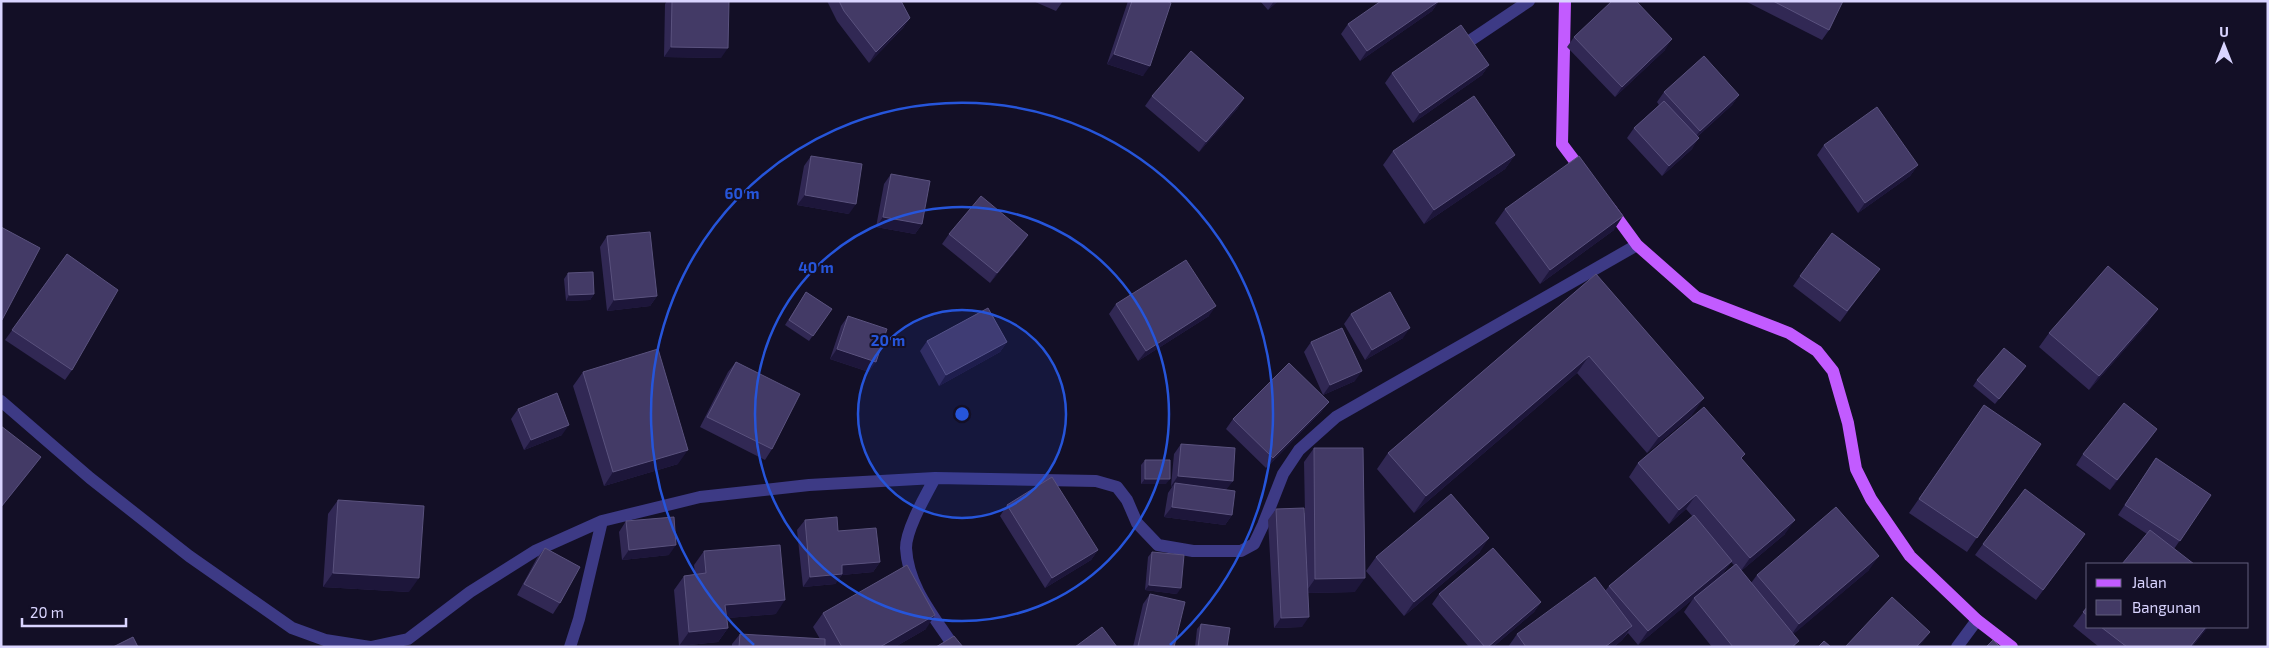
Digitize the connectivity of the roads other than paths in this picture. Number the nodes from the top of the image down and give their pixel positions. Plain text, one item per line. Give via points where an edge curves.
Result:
1 (1529, 1) edge
2 (1565, 1) edge
3 (1468, 42) edge
4 (1589, 180) edge
5 (1600, 195) edge
6 (1637, 245) junction
7 (1, 401) edge
8 (936, 478) junction
9 (602, 521) junction
10 (1977, 620) junction
11 (370, 647) edge
12 (570, 647) edge
13 (954, 647) edge
14 (1957, 647) edge
15 (2012, 647) edge

1 - 3 street
2 - 4 main road via 1562,144
5 - 6 main road
6 - 8 street via 1336,417 1299,450 1284,474 1254,544 1242,551 1193,551 1158,545 1137,522 1117,487 1096,481
6 - 10 main road via 1696,297 1788,333 1817,351 1833,371 1848,423 1856,469 1871,499 1910,556
7 - 11 street via 90,478 174,544 292,628 324,640
8 - 9 street via 810,485 700,497
8 - 13 street via 916,514 906,547 915,588
9 - 11 street via 534,551 470,592 408,639
9 - 12 street
10 - 14 street
10 - 15 main road

